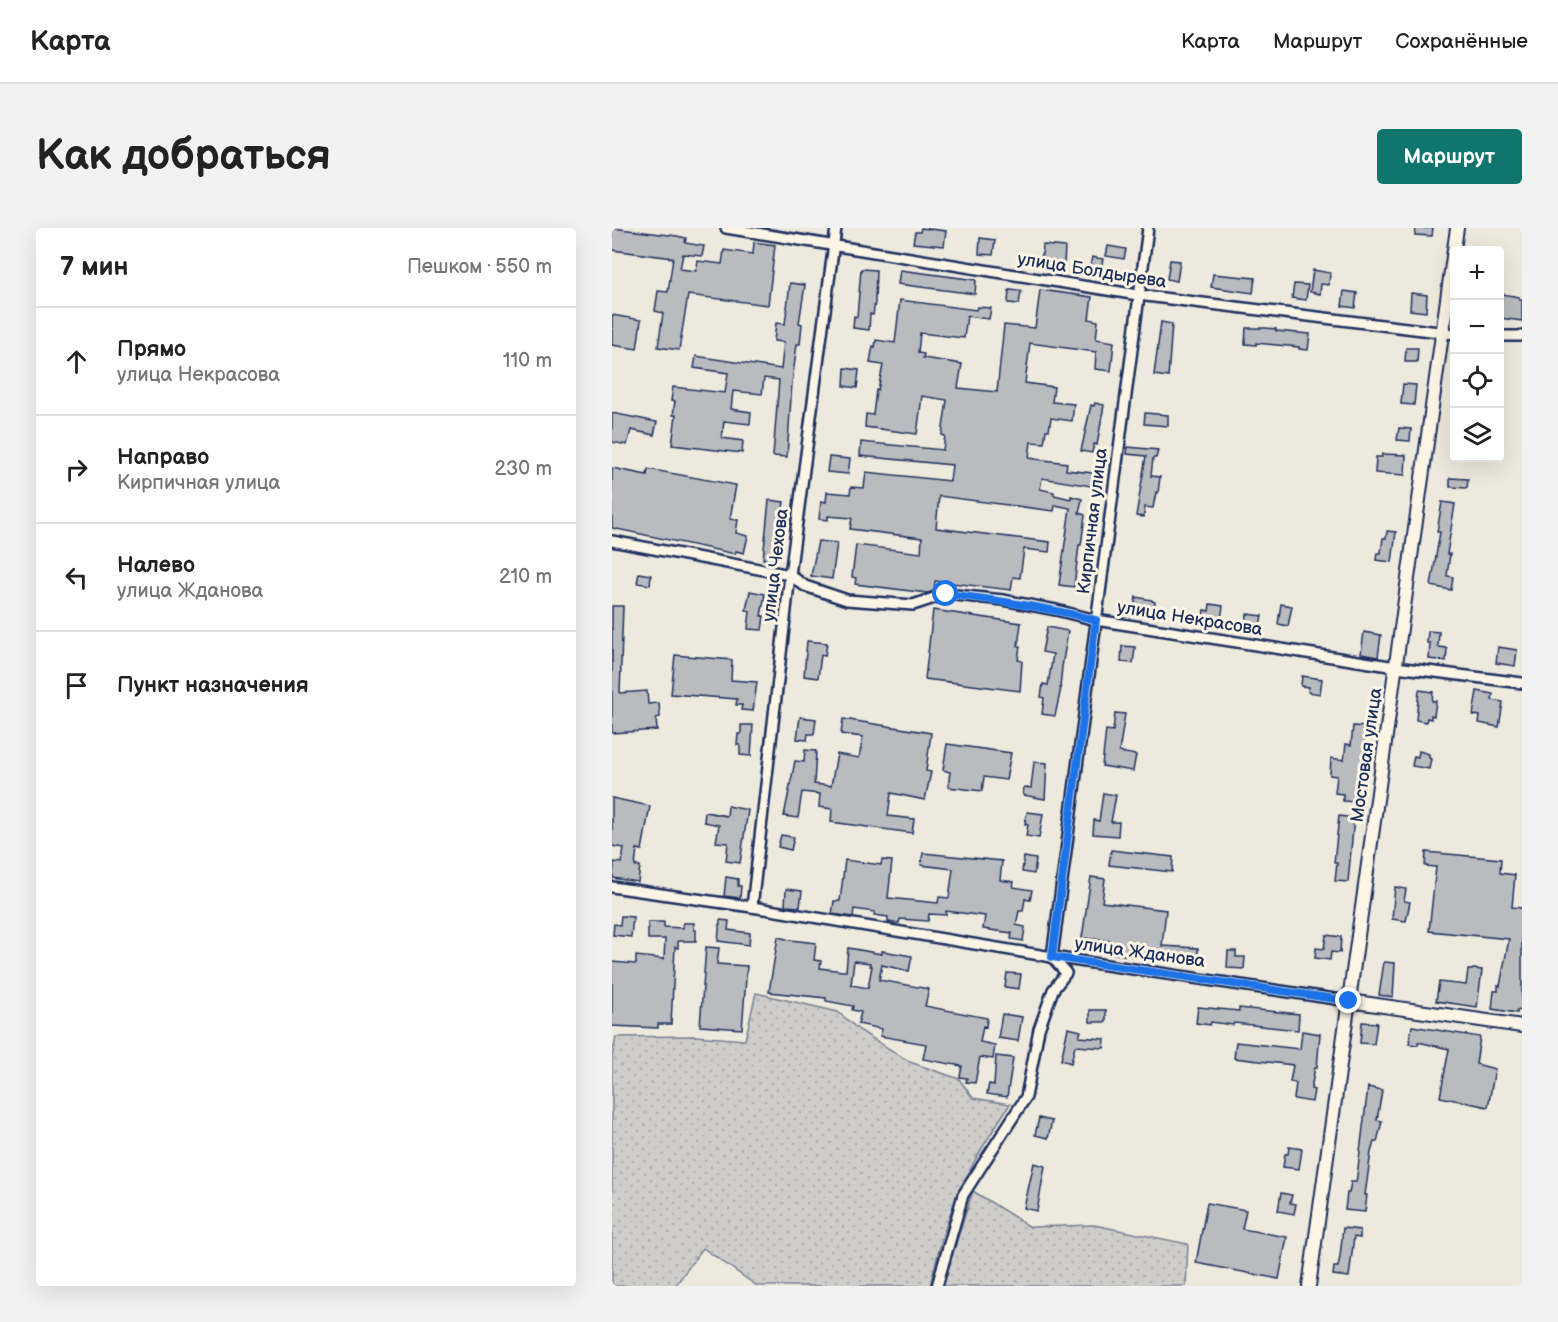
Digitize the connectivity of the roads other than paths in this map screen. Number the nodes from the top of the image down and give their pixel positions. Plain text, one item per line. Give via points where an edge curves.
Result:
1 (726, 228) edge
2 (836, 228) edge
3 (1148, 228) edge
4 (1457, 228) edge
5 (834, 245) junction
6 (1138, 295) junction
7 (1449, 334) edge
8 (1504, 336) edge
9 (1522, 336) edge
10 (612, 541) edge
11 (790, 575) junction
12 (1096, 620) junction
13 (1396, 667) junction
14 (1522, 683) edge
15 (612, 887) edge
16 (752, 907) junction
17 (1052, 957) junction
18 (1349, 1001) junction
19 (1522, 1026) edge
20 (937, 1286) edge
21 (1309, 1286) edge

1 - 5 street, улица Болдырева
2 - 5 street, улица Чехова
3 - 6 street, Кирпичная улица
4 - 7 street, Мостовая улица
5 - 6 street, улица Болдырева
5 - 11 street, улица Чехова
6 - 7 street, улица Болдырева
6 - 12 street, Кирпичная улица
7 - 13 street, Мостовая улица
8 - 9 street
10 - 11 street, улица Некрасова
11 - 12 street, улица Некрасова via 805,586 847,600 913,605 946,594 1013,602
11 - 16 street, улица Чехова
12 - 13 street, улица Некрасова
12 - 17 street, Кирпичная улица
13 - 14 street, улица Некрасова
13 - 18 street, Мостовая улица
15 - 16 street, улица Жданова
16 - 17 street, улица Жданова
17 - 18 street, улица Жданова
17 - 20 street, Кирпичная улица via 1066,973 1053,990 1039,1029 1026,1097 963,1195
18 - 19 street, улица Жданова
18 - 21 street, Мостовая улица

